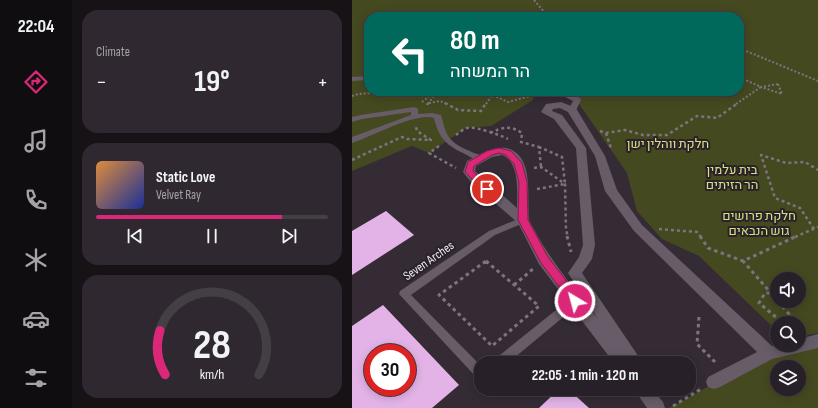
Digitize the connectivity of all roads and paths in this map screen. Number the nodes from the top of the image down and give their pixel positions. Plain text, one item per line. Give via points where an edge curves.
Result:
1 (534, 0) edge
2 (544, 12) edge
3 (744, 50) edge
4 (364, 79) edge
5 (744, 79) edge
6 (352, 80) edge
7 (818, 81) edge
8 (761, 87) junction
9 (364, 94) edge
10 (352, 96) edge
11 (430, 96) edge
12 (492, 96) joint
13 (530, 96) edge
14 (569, 96) edge
15 (572, 110) junction
16 (415, 116) junction
17 (352, 120) edge
18 (581, 125) junction
19 (490, 133) dead end
20 (606, 133) junction
21 (352, 140) edge
22 (539, 147) junction
23 (614, 155) dead end
24 (479, 158) junction
25 (352, 160) edge
26 (541, 167) junction
27 (530, 169) dead end
28 (818, 170) edge
29 (565, 184) junction
30 (534, 189) dead end
31 (523, 220) junction
32 (638, 228) junction
33 (816, 228) edge
34 (544, 260) junction
35 (743, 261) junction
36 (574, 273) junction
37 (514, 285) junction
38 (770, 292) edge
39 (770, 293) edge
40 (575, 301) junction
41 (783, 308) edge
42 (775, 316) edge
43 (789, 316) edge
44 (699, 317) dead end
45 (818, 341) edge
46 (769, 353) junction
47 (508, 356) edge
48 (618, 356) edge
49 (630, 356) edge
50 (474, 367) edge
51 (720, 378) junction
52 (648, 396) edge
53 (653, 396) edge
54 (657, 408) edge
55 (668, 408) edge

1 - 2 path
3 - 7 path
4 - 6 lane
5 - 8 path
8 - 8 path via 778,84 782,94 775,92
8 - 20 path via 717,118 697,116 667,135 643,136 625,130
9 - 10 path
11 - 12 path via 418,106 440,101 458,110 481,112
12 - 13 path via 508,102
14 - 15 lane via 577,100
15 - 18 street
15 - 36 street via 561,105 550,106 546,112 558,117 581,148 589,245 585,259
16 - 17 lane via 414,109
16 - 21 lane
16 - 24 lane via 438,117 440,130 447,141
16 - 25 path via 417,131 431,140 402,137
18 - 20 path
18 - 32 street via 600,156 611,191
19 - 22 path via 505,126 514,127 522,134 521,142
20 - 23 path
22 - 26 path
22 - 29 path via 562,157
24 - 31 street via 470,164 469,172
24 - 31 street via 499,151 508,153 518,163 523,182
26 - 27 path
26 - 29 path
28 - 33 path via 805,162 786,163 762,155 775,198 800,208
29 - 30 path
29 - 36 path via 566,230
31 - 34 street
31 - 50 lane, Seven Arches via 492,233 404,294
32 - 35 path via 697,232 708,248
32 - 46 street
33 - 35 path
34 - 37 path
34 - 40 street
35 - 38 path
36 - 49 street
37 - 37 path via 539,306 492,346 439,296 486,261
39 - 42 path via 765,293 759,303
40 - 47 lane
40 - 48 street
41 - 43 path
44 - 51 path via 697,344
45 - 46 street
46 - 51 street
51 - 55 path
52 - 54 street
53 - 54 street

